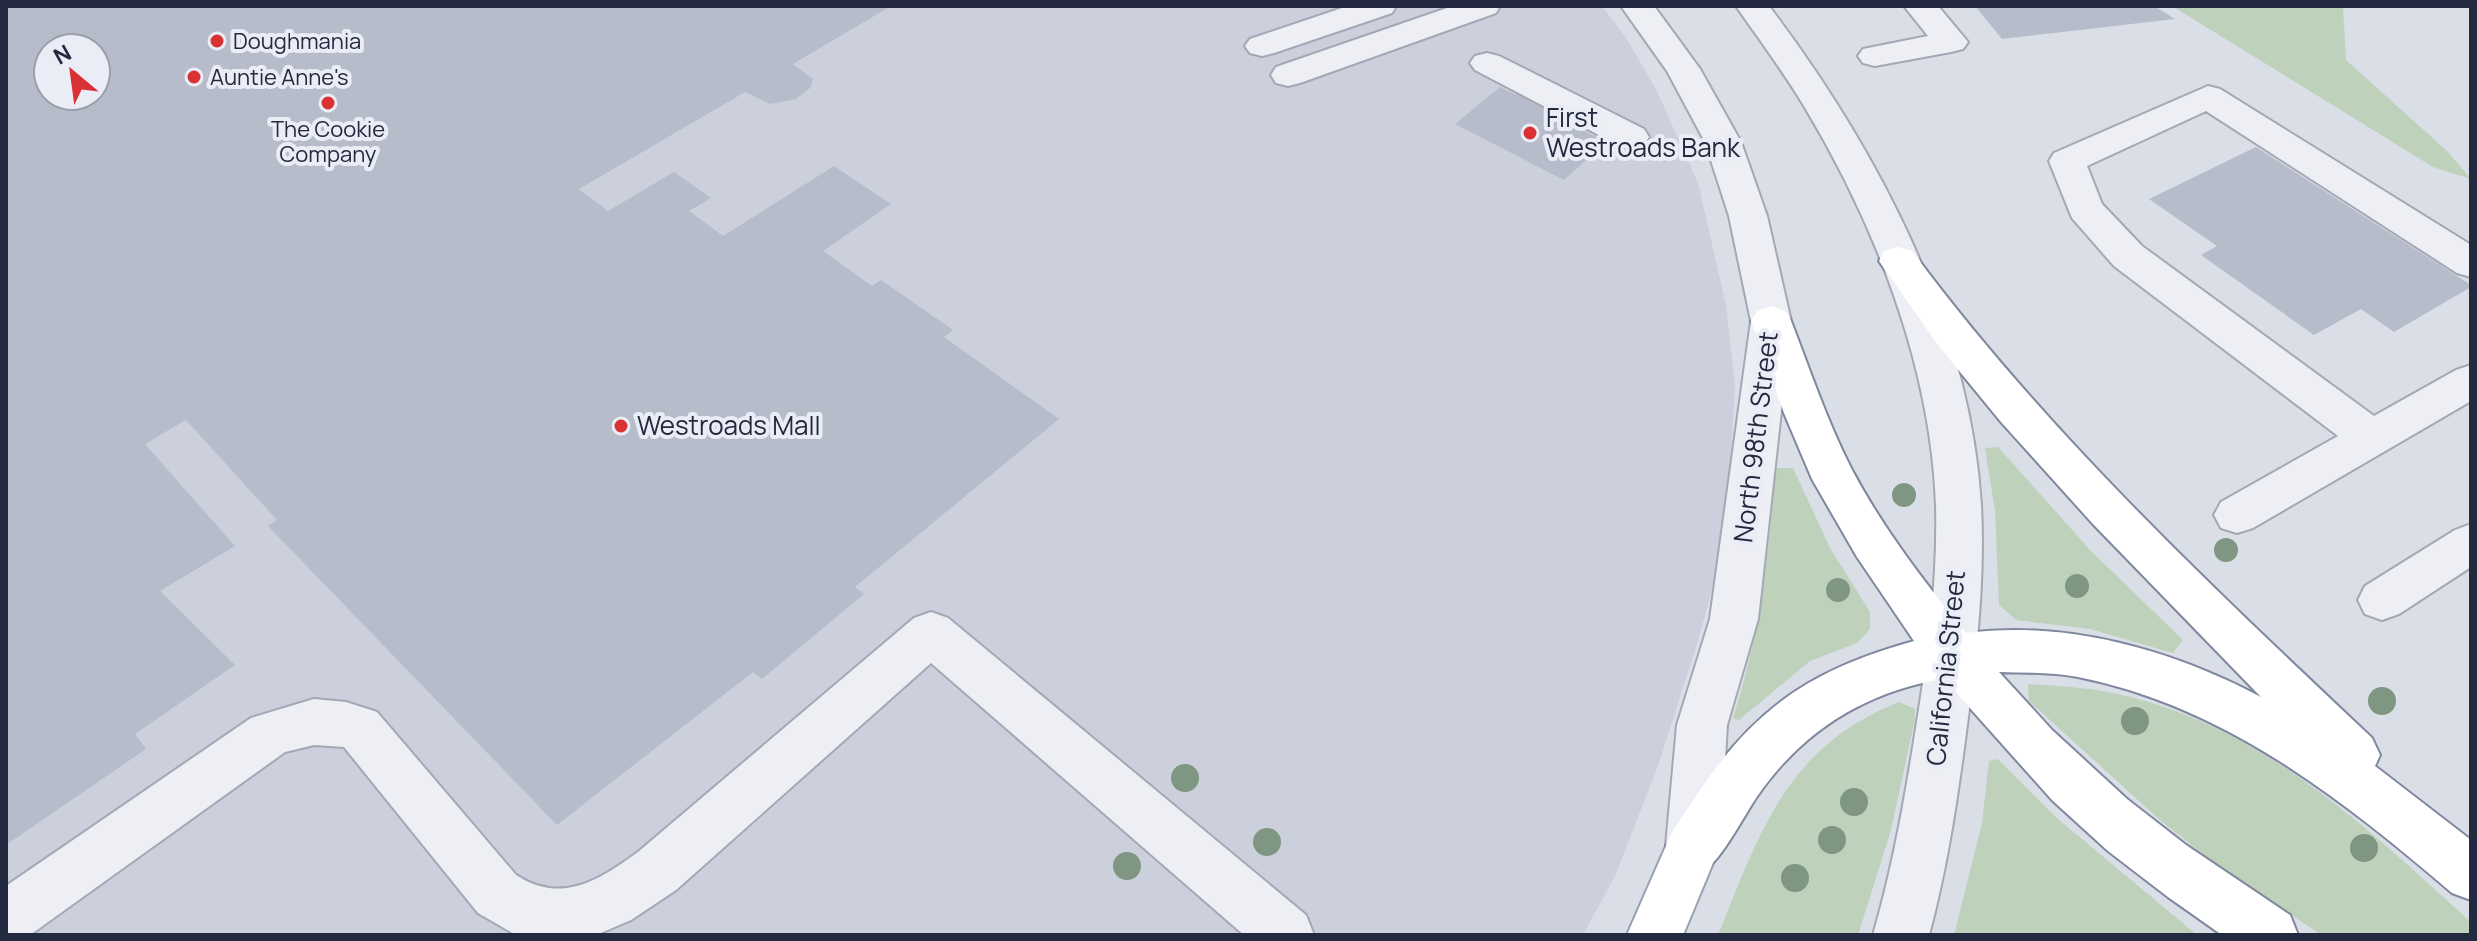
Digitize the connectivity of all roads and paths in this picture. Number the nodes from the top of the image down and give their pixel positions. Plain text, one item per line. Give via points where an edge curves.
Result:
1 (1380, 6) edge
2 (1484, 6) edge
3 (1637, 6) edge
4 (1752, 6) edge
5 (1920, 6) edge
6 (1262, 46) dead end
7 (1875, 56) dead end
8 (1487, 63) dead end
9 (1288, 75) dead end
10 (1631, 137) dead end
11 (1898, 261) junction
12 (2471, 263) edge
13 (1771, 321) junction
14 (2471, 381) edge
15 (2372, 438) junction
16 (2237, 515) dead end
17 (2471, 543) edge
18 (2382, 600) dead end
19 (1953, 654) junction
20 (1693, 846) junction
21 (2471, 867) edge
22 (2471, 874) edge
23 (6, 919) edge
24 (1286, 935) edge
25 (1655, 935) edge
26 (1901, 935) edge
27 (2270, 935) edge

1 - 6 street
2 - 9 street
3 - 13 street, North 98th Street via 1683,69 1723,142 1748,216
4 - 11 street via 1829,119
5 - 7 street via 1951,42
8 - 10 street
11 - 19 street, California Street via 1943,401 1955,468 1959,555
11 - 21 main road via 1970,357 2117,518
12 - 15 street via 2208,97 2067,161 2085,209 2128,256
13 - 19 main road via 1845,498
13 - 20 street, North 98th Street via 1734,619 1702,725
14 - 15 street
15 - 16 street
17 - 18 street
19 - 20 main road via 1897,668 1832,695 1795,719 1763,747
19 - 22 main road via 2067,654 2191,688 2292,737 2412,823
19 - 26 street, California Street via 1920,873
19 - 27 main road via 2044,757 2110,819
20 - 25 main road
23 - 24 street via 269,734 304,721 359,728 497,894 524,911 552,916 587,911 621,898 657,871 931,633

